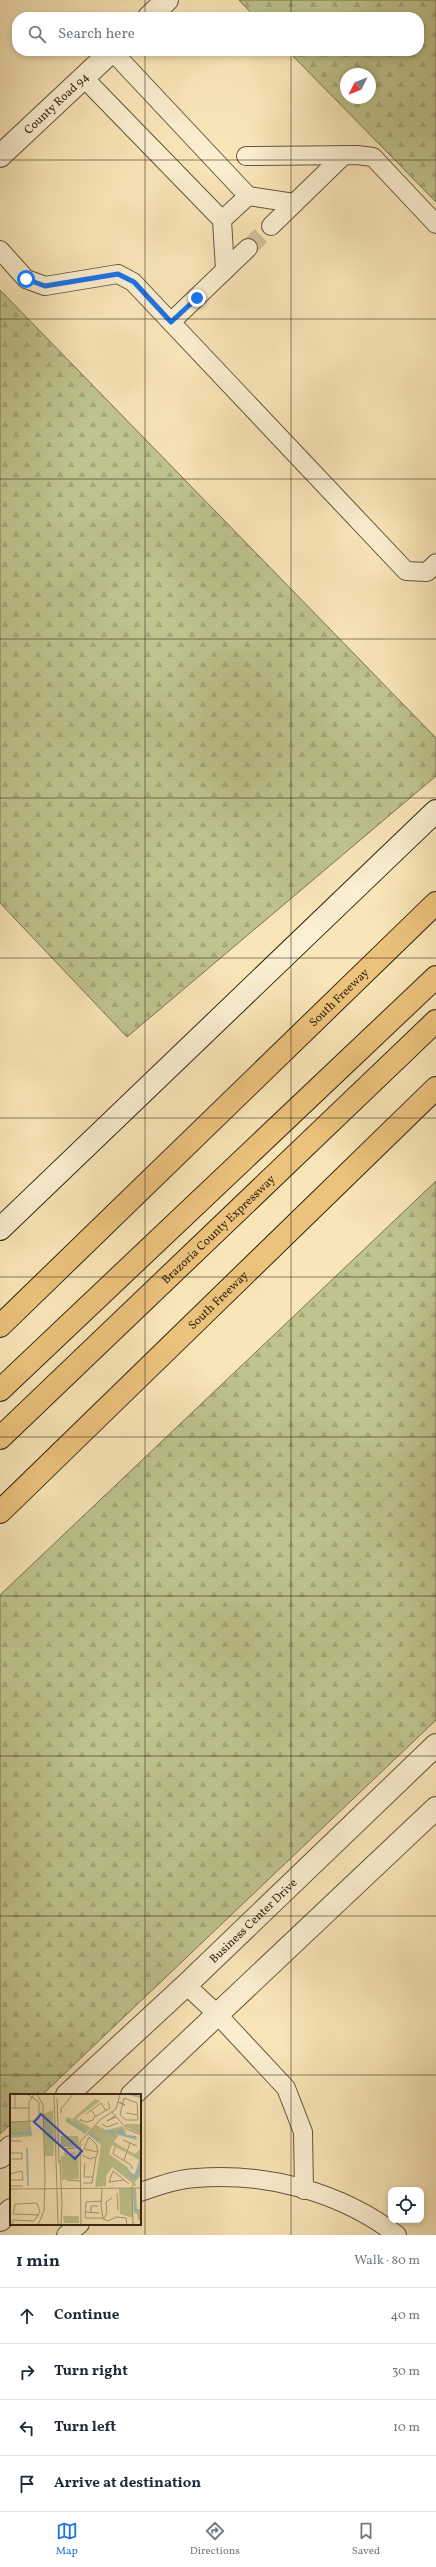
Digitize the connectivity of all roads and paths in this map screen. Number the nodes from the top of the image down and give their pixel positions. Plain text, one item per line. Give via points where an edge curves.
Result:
1 (167, 0) edge
2 (154, 12) edge
3 (107, 56) edge
4 (117, 56) edge
5 (84, 78) junction
6 (344, 155) junction
7 (0, 156) edge
8 (246, 156) dead end
9 (248, 196) junction
10 (294, 203) junction
11 (222, 220) junction
12 (436, 224) edge
13 (270, 226) tunnel mouth
14 (248, 248) tunnel mouth
15 (0, 250) edge
16 (225, 270) junction
17 (171, 322) junction
18 (436, 563) edge
19 (436, 811) edge
20 (436, 903) edge
21 (436, 977) edge
22 (436, 1021) edge
23 (436, 1088) edge
24 (0, 1229) edge
25 (0, 1326) edge
26 (0, 1390) edge
27 (0, 1438) edge
28 (0, 1512) edge
29 (436, 1745) edge
30 (436, 1808) edge
31 (186, 1985) junction
32 (217, 2014) junction
33 (68, 2094) edge
34 (133, 2094) edge
35 (10, 2148) edge
36 (0, 2157) edge
37 (304, 2190) junction
38 (141, 2192) edge
39 (10, 2211) edge
40 (0, 2220) edge
41 (79, 2225) edge
42 (66, 2235) edge
43 (397, 2235) edge

1 - 2 street
3 - 5 street, County Road 94
4 - 9 street
5 - 7 street, County Road 94
5 - 11 street
6 - 8 street
6 - 10 street
6 - 12 street via 373,157
9 - 10 street
9 - 11 street
10 - 13 street
11 - 16 street
14 - 16 street
15 - 17 street via 26,279 45,286 118,274 134,282
16 - 17 street
17 - 18 street via 406,571 427,572
19 - 24 street
20 - 25 highway, South Freeway
21 - 26 highway
22 - 27 highway, Brazoria County Expressway
23 - 28 highway, South Freeway
29 - 31 street, Business Center Drive
30 - 32 street
31 - 32 street
31 - 33 street, Business Center Drive
32 - 34 street
32 - 37 street via 286,2088 303,2132
35 - 36 street
37 - 38 street via 265,2179 195,2178
37 - 43 street via 361,2211
39 - 40 street
41 - 42 street

